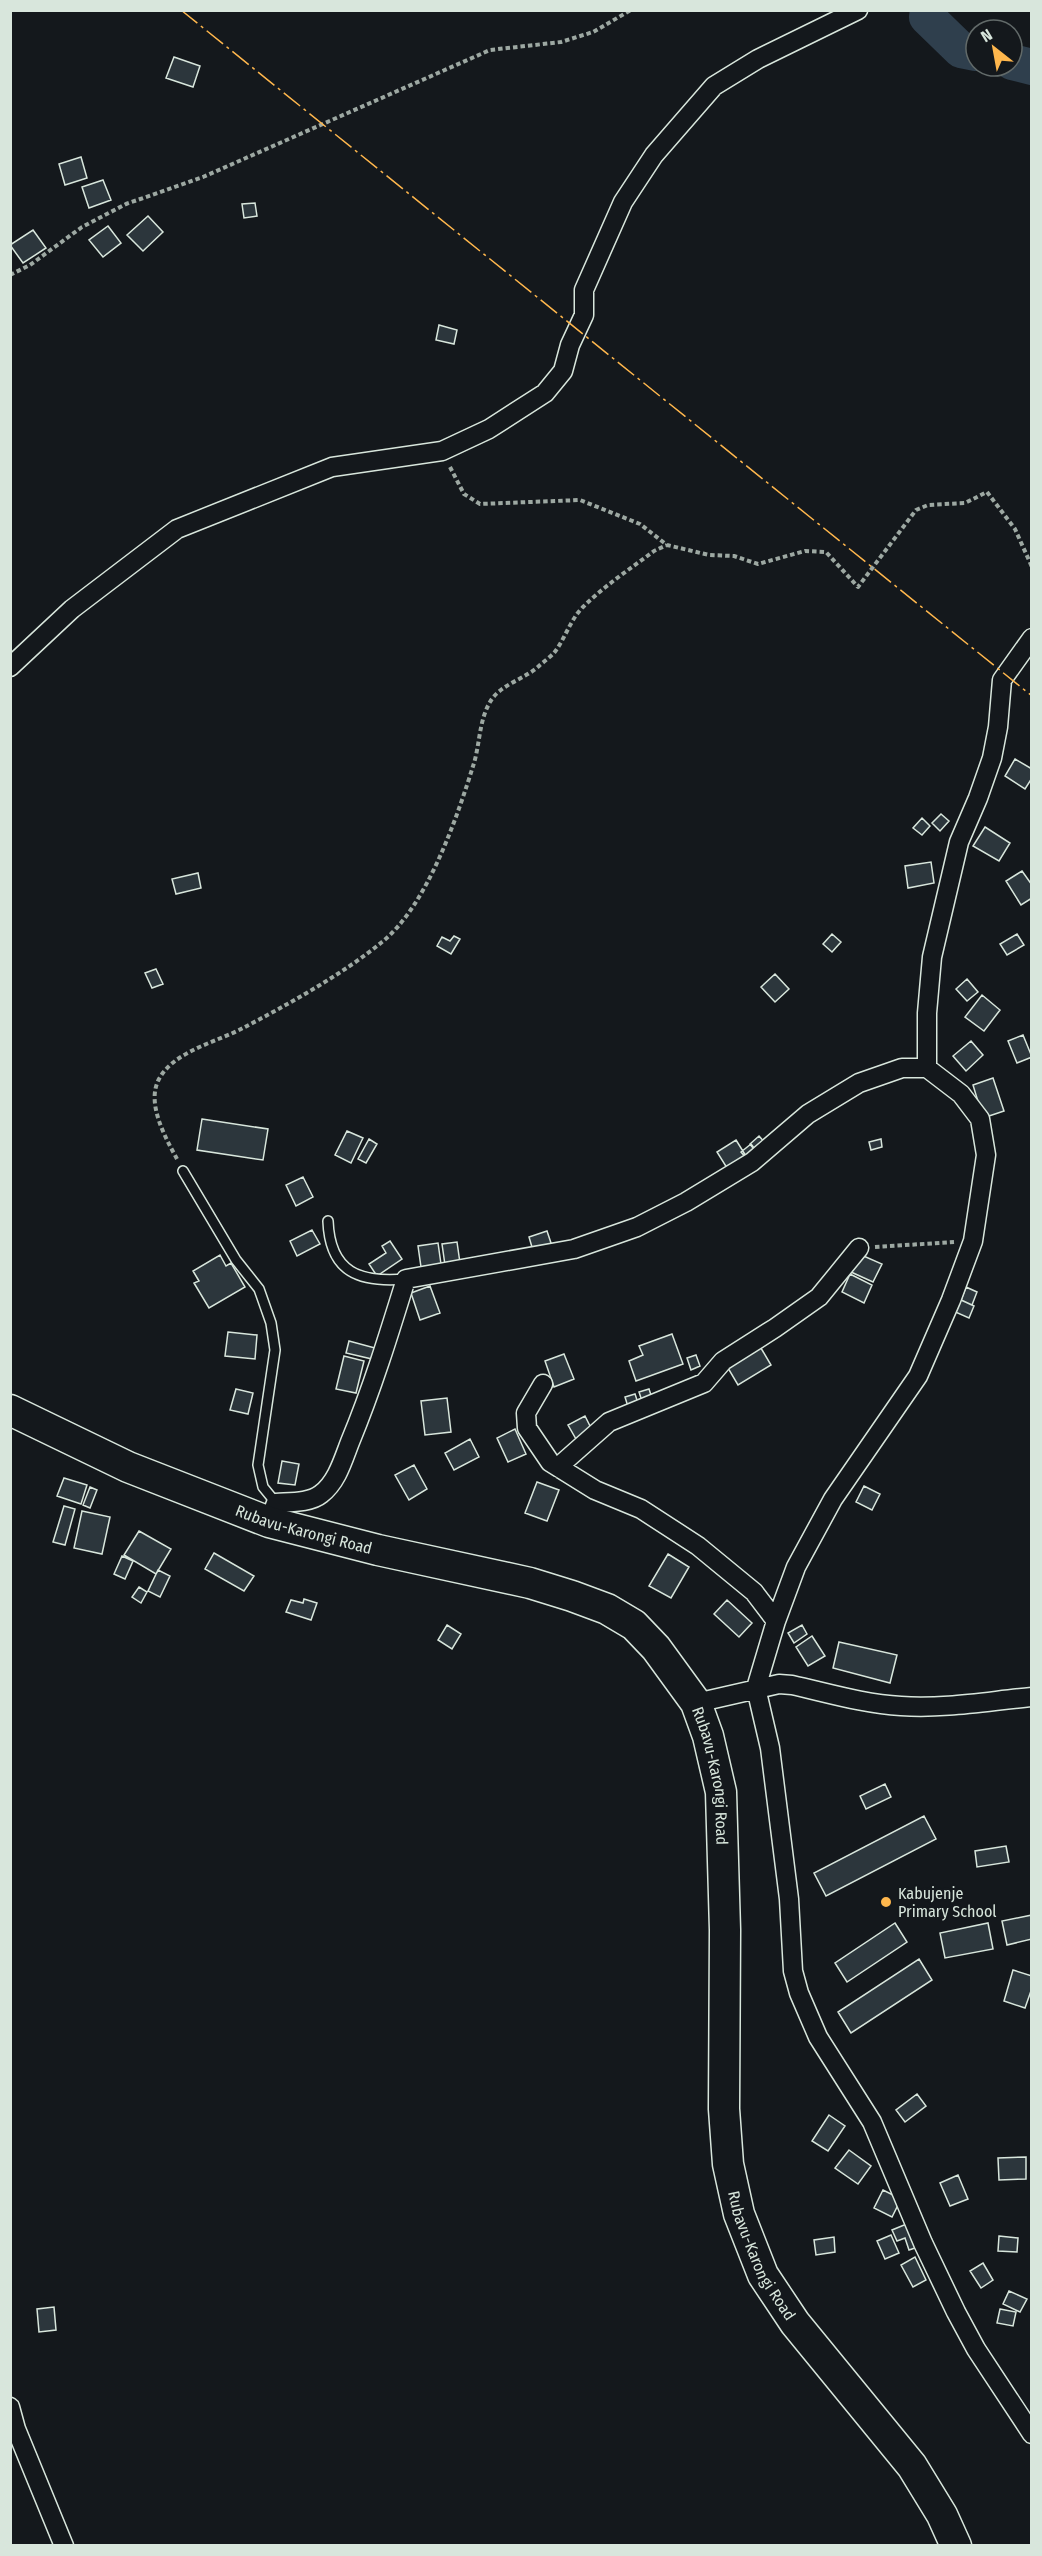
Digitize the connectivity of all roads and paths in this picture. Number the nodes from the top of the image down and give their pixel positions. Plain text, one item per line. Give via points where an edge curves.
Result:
1 (631, 10) edge
2 (858, 10) edge
3 (10, 275) edge
4 (442, 451) junction
5 (667, 544) junction
6 (1032, 567) edge
7 (1032, 638) edge
8 (10, 667) edge
9 (927, 1068) junction
10 (183, 1171) joint
11 (328, 1221) dead end
12 (973, 1241) junction
13 (859, 1248) joint
14 (406, 1279) junction
15 (543, 1384) dead end
16 (10, 1410) edge
17 (558, 1467) junction
18 (273, 1512) junction
19 (776, 1621) junction
20 (756, 1688) junction
21 (1032, 1697) edge
22 (696, 1703) junction
23 (10, 2407) edge
24 (1032, 2434) edge
25 (64, 2546) edge
26 (956, 2546) edge

1 - 3 path via 592,32 561,42 482,53 203,177 126,204 82,227
2 - 4 street via 758,59 714,86 654,155 623,202 584,290 584,315 563,371 545,393 489,429
4 - 5 path via 464,494 480,504 580,500 640,524
4 - 8 street via 332,467 177,530 72,609
5 - 6 path via 758,564 805,551 826,552 858,587 916,510 928,505 965,503 987,492 1015,530
5 - 10 path via 582,608 554,652 491,700 474,762 446,838 420,898 403,921 382,942 329,978 174,1062 159,1078 154,1094 157,1114
7 - 9 street via 1002,680 992,758 959,842 932,957
9 - 12 street via 960,1094 980,1119 986,1155
9 - 14 street via 902,1068 859,1083 808,1114 752,1162 637,1227 574,1249
10 - 18 lane via 236,1260 259,1289 271,1323 274,1350 258,1465
11 - 14 lane via 331,1248 348,1270 379,1281
12 - 13 path
12 - 19 street via 918,1376 833,1499 796,1567
13 - 17 street via 819,1297 723,1361 704,1383 609,1422
14 - 18 street via 366,1403 331,1484 320,1495
15 - 17 street via 526,1413 527,1428 550,1462
16 - 18 highway, Rubavu-Karongi Road via 128,1467
17 - 19 street via 595,1490 641,1509 698,1546 754,1592
18 - 22 highway, Rubavu-Karongi Road via 378,1550 530,1582 607,1609 634,1625 656,1648
19 - 20 street
20 - 21 street via 792,1685 877,1704 904,1706
20 - 22 street
20 - 24 street via 770,1748 789,1899 792,1971 799,1993 819,2037 872,2122 956,2312
22 - 26 highway, Rubavu-Karongi Road via 721,1792 724,2109 728,2164 739,2214 763,2275 795,2324 912,2466
23 - 25 street

